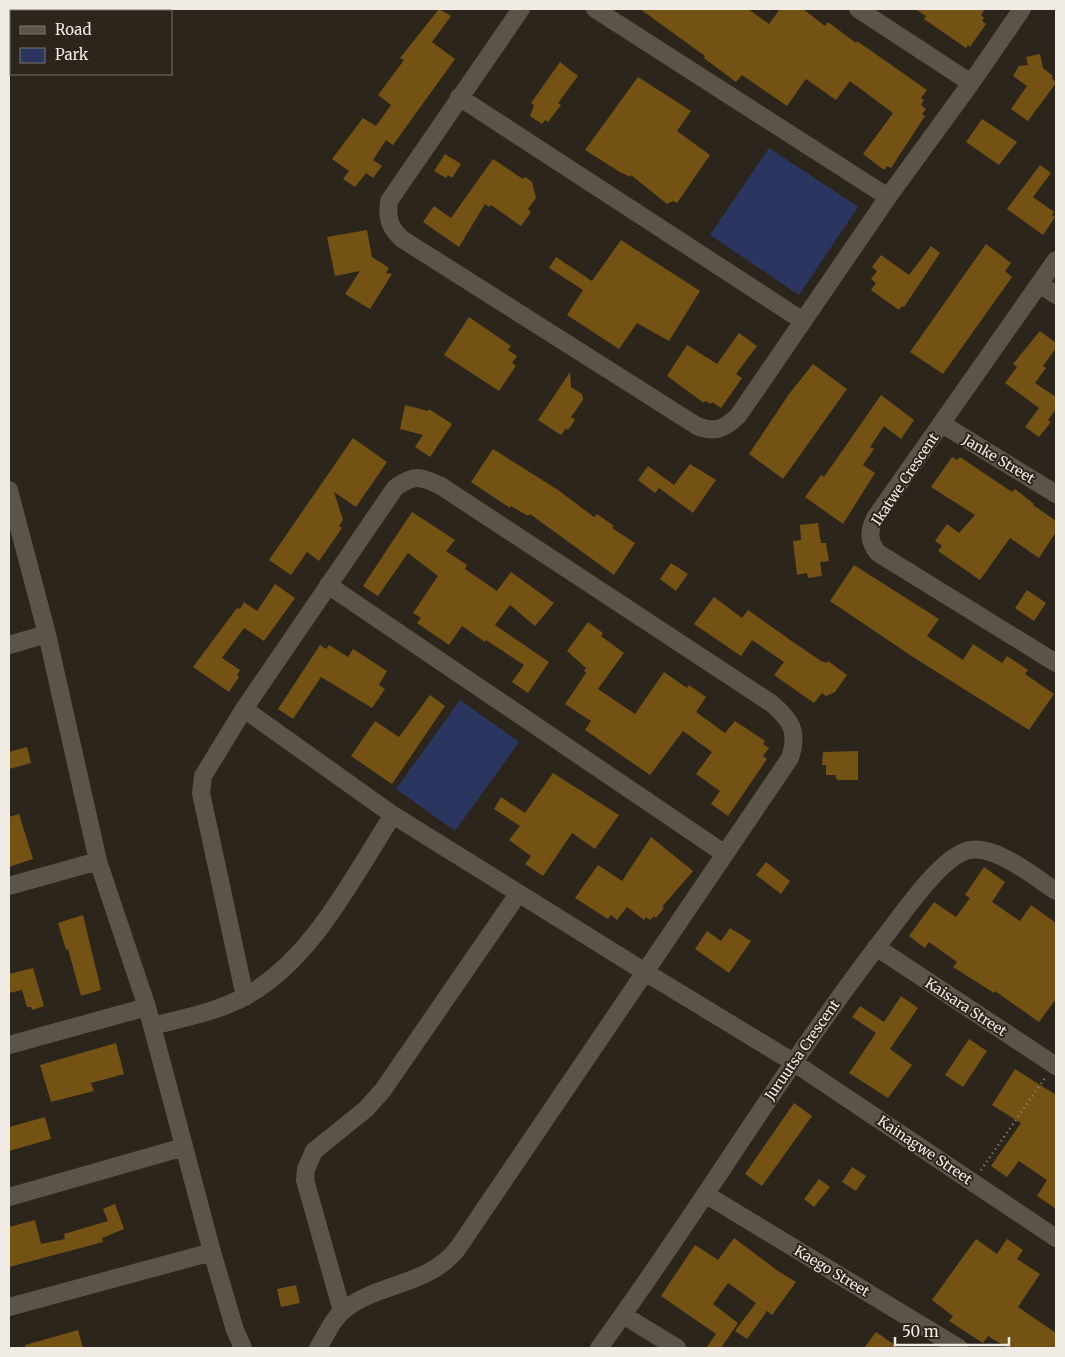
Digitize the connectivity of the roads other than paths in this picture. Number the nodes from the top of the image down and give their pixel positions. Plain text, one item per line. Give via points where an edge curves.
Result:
1 (521, 9) edge
2 (595, 9) edge
3 (858, 9) edge
4 (1022, 9) edge
5 (971, 83) junction
6 (459, 97) junction
7 (888, 197) junction
8 (1056, 260) edge
9 (1040, 284) junction
10 (1056, 295) edge
11 (803, 321) junction
12 (942, 424) junction
13 (9, 490) edge
14 (1056, 494) edge
15 (328, 585) junction
16 (47, 634) junction
17 (9, 645) edge
18 (1053, 654) edge
19 (244, 710) junction
20 (392, 815) junction
21 (725, 854) junction
22 (98, 861) junction
23 (9, 886) edge
24 (1056, 891) edge
25 (518, 894) junction
26 (876, 947) junction
27 (644, 972) junction
28 (245, 996) junction
29 (147, 1007) junction
30 (152, 1026) junction
31 (9, 1045) edge
32 (794, 1062) junction
33 (1055, 1065) edge
34 (184, 1146) junction
35 (706, 1194) junction
36 (9, 1197) edge
37 (1056, 1238) edge
38 (212, 1252) junction
39 (9, 1307) edge
40 (342, 1311) junction
41 (623, 1315) junction
42 (243, 1348) edge
43 (318, 1348) edge
44 (599, 1348) edge
45 (677, 1348) edge
46 (958, 1348) edge

1 - 6 street
2 - 7 street
3 - 5 street
4 - 5 street
5 - 7 street
6 - 11 street
6 - 11 street via 389,200 387,214 392,229 402,239 708,430 719,430 738,416
7 - 11 street
8 - 9 street, Ikatwe Crescent
9 - 10 street
9 - 12 street, Ikatwe Crescent
12 - 14 street, Janke Street
12 - 18 street, Ikatwe Crescent via 875,518 871,527 872,546 878,553
13 - 16 street
15 - 19 street
15 - 21 street
15 - 21 street via 395,488 418,477 441,486 771,703 788,718 792,727 793,749
16 - 17 street
16 - 22 street
19 - 20 street, Kainagwe Street
19 - 28 street via 206,769 201,785
20 - 25 street, Kainagwe Street
20 - 28 street via 311,941 280,974
21 - 27 street
22 - 23 street
22 - 29 street
24 - 26 street, Juruutsa Crescent via 995,853 977,848 964,852 950,861 918,893
25 - 27 street, Kainagwe Street
25 - 40 street via 383,1090 366,1109 314,1151 310,1160 305,1180
26 - 32 street, Juruutsa Crescent
26 - 33 street, Kaisara Street
27 - 32 street, Kainagwe Street
27 - 40 street via 451,1257 424,1276 373,1294
28 - 30 street via 211,1011
29 - 30 street
29 - 31 street
30 - 34 street
32 - 35 street, Juruutsa Crescent
32 - 37 street, Kainagwe Street
34 - 36 street
34 - 38 street
35 - 41 street, Juruutsa Crescent
35 - 46 street, Kaego Street
38 - 39 street
38 - 42 street
40 - 43 street
41 - 44 street, Juruutsa Crescent
41 - 45 street

